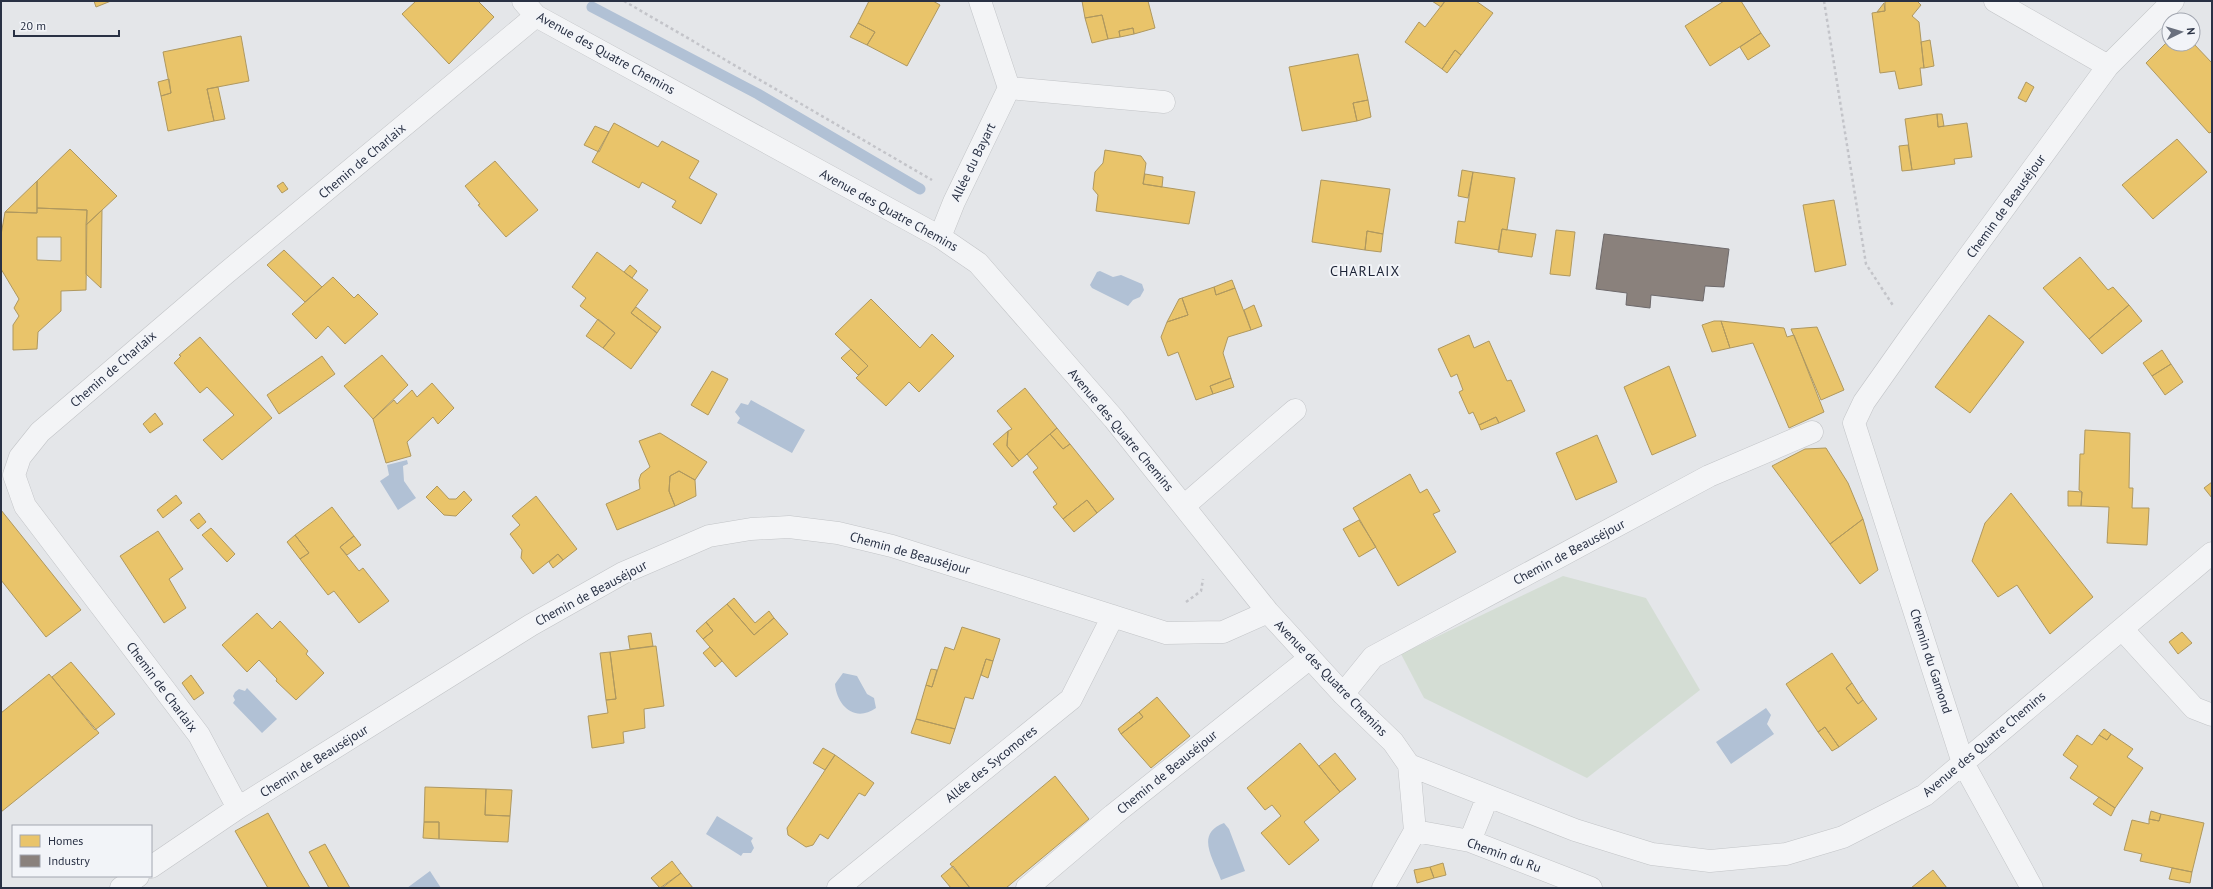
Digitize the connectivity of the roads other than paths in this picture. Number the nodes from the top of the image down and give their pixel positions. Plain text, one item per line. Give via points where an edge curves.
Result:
1 (980, 1) edge
2 (1995, 1) edge
3 (2173, 1) edge
4 (529, 9) edge
5 (2108, 66) junction
6 (1009, 88) junction
7 (1164, 102) dead end
8 (940, 237) junction
9 (1295, 410) dead end
10 (1854, 423) joint
11 (1812, 432) dead end
12 (1184, 506) junction
13 (2212, 553) edge
14 (1268, 612) junction
15 (1113, 616) junction
16 (2122, 630) junction
17 (1310, 658) junction
18 (1343, 694) junction
19 (2212, 715) edge
20 (1963, 763) junction
21 (1409, 765) junction
22 (1488, 796) junction
23 (238, 808) junction
24 (1415, 831) junction
25 (1470, 841) junction
26 (152, 866) edge
27 (137, 877) edge
28 (121, 888) edge
29 (838, 888) edge
30 (1027, 888) edge
31 (1382, 888) edge
32 (1591, 888) edge
33 (2032, 888) edge

1 - 6 street
2 - 5 street
3 - 5 street, Chemin de Beauséjour
4 - 8 street, Avenue des Quatre Chemins
4 - 23 street, Chemin de Charlaix via 40,432 20,457 14,475 25,506 199,735
5 - 10 street, Chemin de Beauséjour via 1912,334 1864,402
6 - 7 street
6 - 8 street, Allée du Bayart via 954,202
8 - 12 street, Avenue des Quatre Chemins via 978,262 1114,419
9 - 12 street
10 - 20 street, Chemin du Gamond
11 - 18 street, Chemin de Beauséjour via 1709,476 1373,657
12 - 14 street, Avenue des Quatre Chemins
13 - 16 street, Avenue des Quatre Chemins
14 - 15 street, Chemin de Beauséjour via 1223,632 1166,633
14 - 17 street, Avenue des Quatre Chemins
15 - 23 street, Chemin de Beauséjour via 899,549 838,533 789,527 751,529 709,536 623,573 531,625
15 - 29 street, Allée des Sycomores via 1071,699
16 - 19 street via 2194,708
16 - 20 street, Avenue des Quatre Chemins
17 - 18 street, Avenue des Quatre Chemins
17 - 30 street, Chemin de Beauséjour via 1113,815
18 - 21 street, Avenue des Quatre Chemins via 1393,742
20 - 22 street, Avenue des Quatre Chemins via 1925,795 1843,837 1786,854 1710,861 1652,854 1575,830
20 - 33 street, Chemin du Gamond
21 - 22 street, Avenue des Quatre Chemins
21 - 24 street
22 - 25 street
23 - 26 street, Chemin de Beauséjour
24 - 25 street, Chemin du Ru
24 - 31 street
25 - 32 street, Chemin du Ru
27 - 28 street

